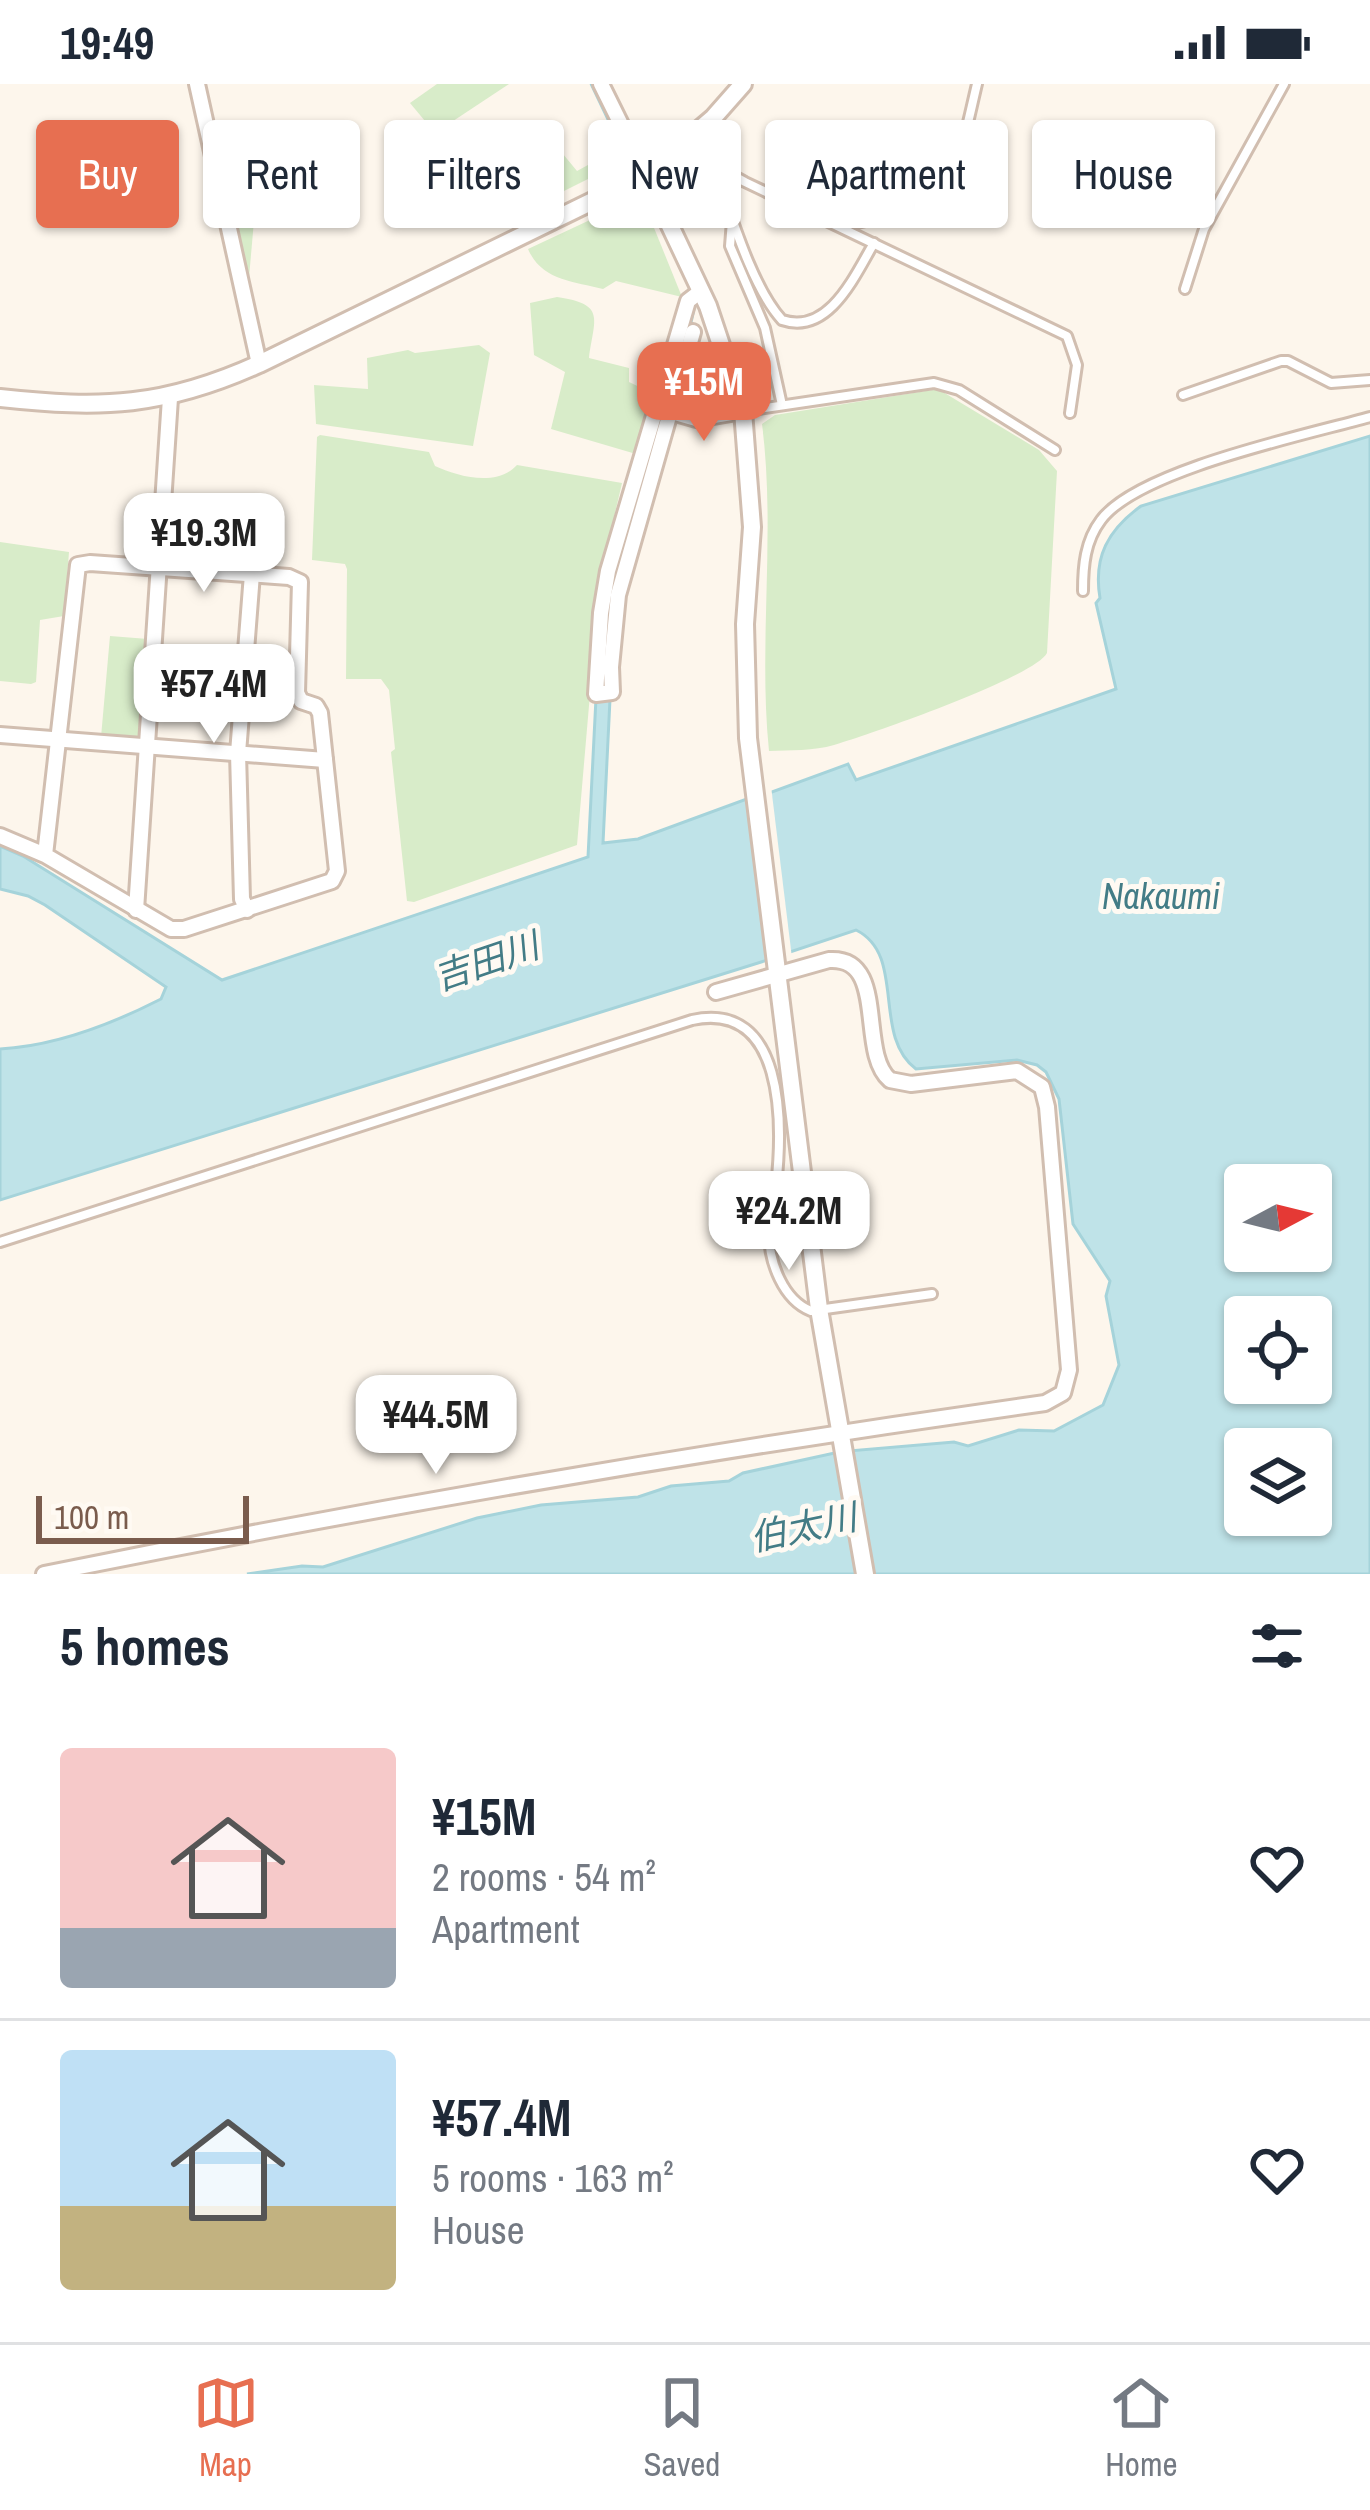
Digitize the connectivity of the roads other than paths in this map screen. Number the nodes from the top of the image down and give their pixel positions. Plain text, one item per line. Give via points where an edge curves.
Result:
1 (197, 84) edge
2 (601, 84) edge
3 (743, 84) edge
4 (977, 84) edge
5 (1284, 84) edge
6 (619, 120) edge
7 (708, 120) edge
8 (968, 120) edge
9 (588, 203) edge
10 (671, 228) edge
11 (731, 228) edge
12 (736, 228) edge
13 (842, 228) edge
14 (874, 243) junction
15 (1185, 289) dead end
16 (701, 291) junction
17 (693, 332) dead end
18 (259, 364) junction
19 (1370, 380) edge
20 (1183, 395) dead end
21 (0, 398) edge
22 (170, 398) junction
23 (782, 405) junction
24 (668, 411) junction
25 (743, 411) junction
26 (1070, 413) dead end
27 (1370, 417) edge
28 (1055, 450) dead end
29 (641, 481) junction
30 (159, 567) junction
31 (252, 574) junction
32 (1083, 591) dead end
33 (606, 693) dead end
34 (0, 735) edge
35 (58, 741) junction
36 (148, 746) junction
37 (238, 753) junction
38 (325, 760) junction
39 (0, 836) edge
40 (44, 855) junction
41 (136, 910) junction
42 (247, 910) junction
43 (779, 969) junction
44 (716, 992) dead end
45 (0, 1242) edge
46 (932, 1294) dead end
47 (819, 1310) junction
48 (838, 1432) junction
49 (44, 1574) edge
50 (865, 1574) edge

1 - 18 street
2 - 6 street
3 - 7 street
4 - 8 lane
5 - 15 lane via 1204,229
9 - 18 street
10 - 16 street
11 - 23 lane via 730,246 765,328
12 - 14 lane via 770,305 788,323 830,308
13 - 14 lane
14 - 26 lane via 1067,335 1077,365
16 - 25 street
16 - 29 street via 688,301
17 - 24 street
18 - 22 street
19 - 20 lane via 1330,383 1288,361
21 - 22 street via 108,405
22 - 30 street
23 - 25 lane
23 - 28 lane via 943,384
24 - 25 street via 696,419
24 - 29 street
25 - 43 street via 752,527 748,737
27 - 32 lane via 1132,492 1094,531
29 - 33 street via 604,586 605,666 596,694
30 - 31 street
30 - 35 street via 78,566
30 - 36 street
31 - 37 street
31 - 38 street via 290,577 302,588 296,693 319,709
34 - 35 street
35 - 36 street
35 - 40 street
36 - 37 street
36 - 41 street
37 - 38 street
37 - 42 street
38 - 42 street via 337,875
39 - 40 street
40 - 41 street
41 - 42 street via 179,930
43 - 44 street
43 - 47 street
43 - 48 street via 835,959 858,970 877,1064 890,1080 1016,1071 1042,1087 1048,1107 1069,1370 1063,1393 1045,1403
45 - 47 lane via 721,1016 741,1023 765,1052 778,1153 770,1247 789,1294 804,1309
46 - 47 lane
47 - 48 street
48 - 49 street
48 - 50 street

